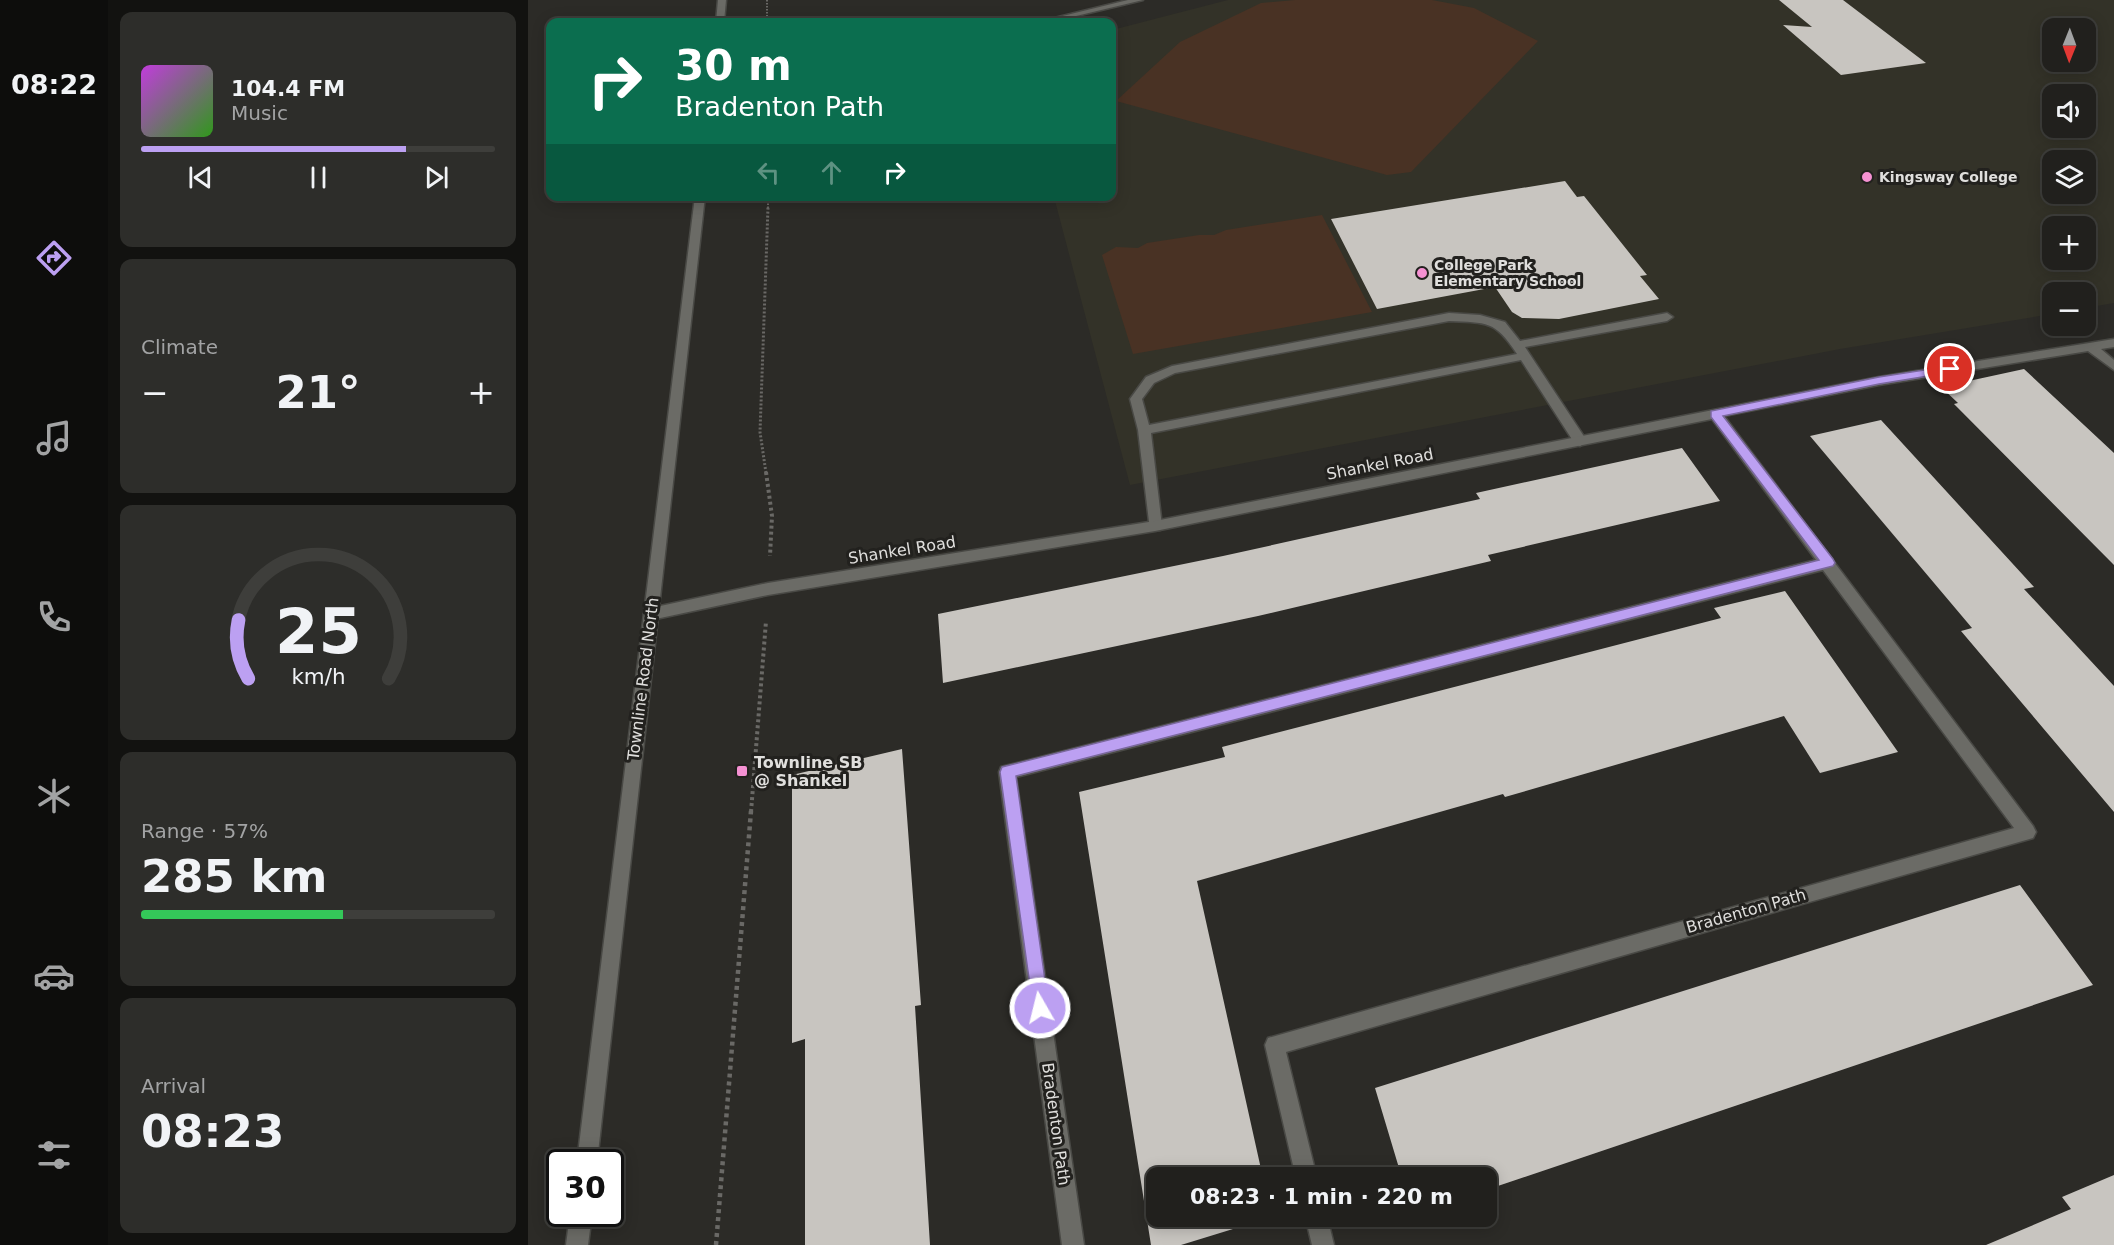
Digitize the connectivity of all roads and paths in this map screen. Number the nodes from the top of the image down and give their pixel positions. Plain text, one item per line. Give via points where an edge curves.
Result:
1 (722, 0) edge
2 (767, 0) edge
3 (1139, 0) edge
4 (720, 18) edge
5 (767, 18) edge
6 (1060, 18) edge
7 (699, 201) edge
8 (768, 201) edge
9 (1667, 317) dead end
10 (2114, 343) edge
11 (2091, 346) junction
12 (1520, 350) junction
13 (2114, 366) edge
14 (1715, 414) junction
15 (1144, 430) junction
16 (1580, 441) junction
17 (1155, 526) junction
18 (1828, 563) junction
19 (768, 589) junction
20 (651, 614) junction
21 (589, 1149) edge
22 (1304, 1167) edge
23 (579, 1227) edge
24 (1319, 1227) edge
25 (577, 1245) edge
26 (716, 1245) edge
27 (1072, 1245) edge
28 (1323, 1245) edge

1 - 4 street
2 - 5 path
3 - 6 street
7 - 20 street, Townline Road North
8 - 19 path via 760,432 772,516
9 - 12 street
10 - 11 street, Shankel Road
11 - 13 street
11 - 14 street, Shankel Road via 1879,381
12 - 15 street
12 - 15 street via 1501,325 1449,317 1172,370 1150,380 1136,399
12 - 16 street
14 - 16 street, Shankel Road
14 - 18 street, Bradenton Path
15 - 17 street
16 - 17 street, Shankel Road
17 - 19 street, Shankel Road
18 - 22 street, Bradenton Path via 2027,832 1275,1045
18 - 27 street, Bradenton Path via 1008,772
19 - 20 street, Shankel Road
19 - 26 path
20 - 21 street, Townline Road North
23 - 25 street
24 - 28 street

